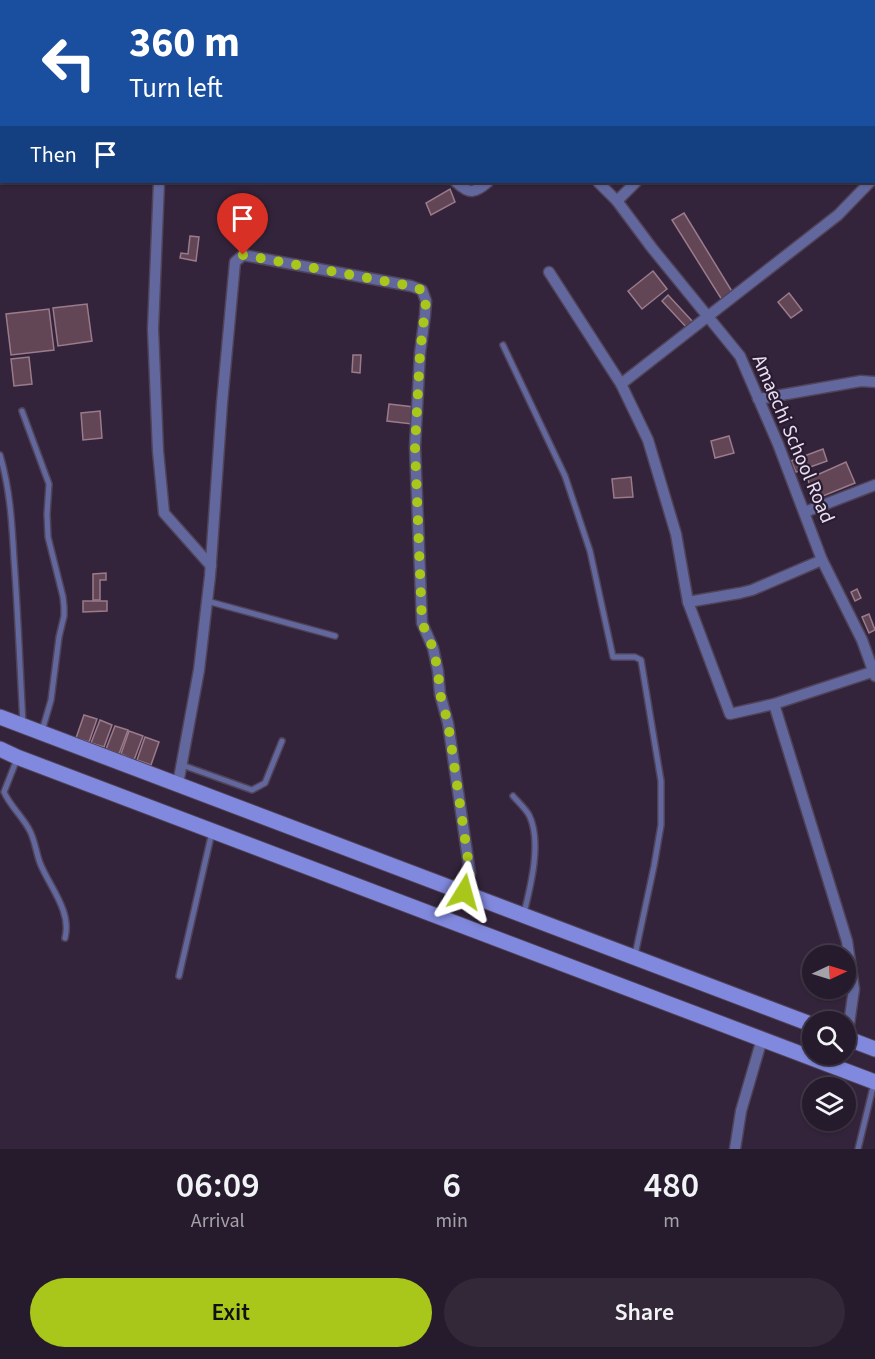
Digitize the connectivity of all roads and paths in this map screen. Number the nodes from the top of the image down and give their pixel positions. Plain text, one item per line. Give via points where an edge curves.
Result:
1 (159, 183) edge
2 (457, 183) edge
3 (487, 183) edge
4 (599, 183) edge
5 (635, 183) edge
6 (869, 183) edge
7 (617, 201) junction
8 (549, 272) dead end
9 (709, 316) junction
10 (503, 345) dead end
11 (875, 382) edge
12 (621, 384) junction
13 (758, 399) junction
14 (22, 411) dead end
15 (0, 454) edge
16 (875, 485) edge
17 (805, 512) junction
18 (822, 560) junction
19 (211, 566) junction
20 (207, 602) junction
21 (688, 602) junction
22 (335, 636) dead end
23 (874, 673) edge
24 (774, 704) junction
25 (0, 717) edge
26 (23, 726) junction
27 (42, 733) junction
28 (282, 741) dead end
29 (0, 749) edge
30 (17, 757) junction
31 (182, 765) junction
32 (178, 784) junction
33 (513, 796) dead end
34 (212, 831) junction
35 (464, 892) junction
36 (524, 915) junction
37 (65, 938) dead end
38 (634, 957) junction
39 (179, 976) dead end
40 (851, 1011) edge
41 (802, 1021) edge
42 (762, 1039) junction
43 (856, 1042) edge
44 (875, 1049) edge
45 (875, 1081) edge
46 (735, 1149) edge
47 (858, 1149) edge

1 - 19 street via 153,329 164,513
2 - 3 street via 471,192
4 - 7 street, Amaechi School Road
5 - 7 street
6 - 9 street via 838,215
7 - 9 street, Amaechi School Road
8 - 12 street
9 - 12 street
9 - 13 street, Amaechi School Road via 740,356
10 - 38 lane via 565,476 590,551 613,657 641,660 661,781 661,825
11 - 13 street via 861,381
12 - 21 street via 648,440 676,534
13 - 17 street, Amaechi School Road
14 - 27 lane via 47,477 48,537 64,608 51,700
15 - 26 lane via 10,501
16 - 17 street
17 - 18 street, Amaechi School Road
18 - 21 street via 752,590
18 - 23 street, Amaechi School Road
19 - 20 street
19 - 35 street via 235,262 243,255 422,290 426,301 415,447 422,623 433,648 448,723 470,873
20 - 22 lane
20 - 31 street via 200,670
21 - 24 street via 730,714
23 - 24 street
24 - 40 street via 847,941 854,989
25 - 26 main road
26 - 27 main road
27 - 32 main road
28 - 31 lane via 265,783 252,790
29 - 30 main road
30 - 34 main road
30 - 37 lane via 5,785 5,796 32,833 39,860 64,915
31 - 32 street
32 - 35 main road
33 - 36 lane via 528,814 534,833 532,878
34 - 39 lane
34 - 42 main road
35 - 36 main road
36 - 38 main road
38 - 41 main road
42 - 45 main road
42 - 46 street via 741,1111
43 - 44 main road
45 - 47 lane

